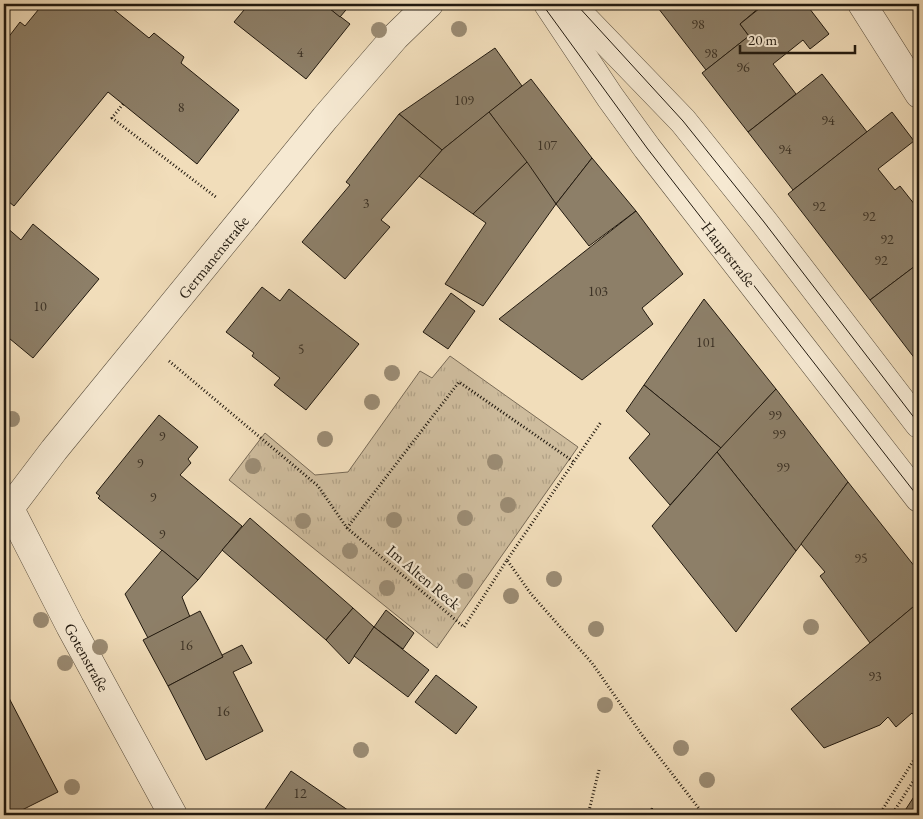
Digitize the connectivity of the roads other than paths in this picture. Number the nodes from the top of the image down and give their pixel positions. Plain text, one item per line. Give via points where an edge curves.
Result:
1 (429, 4) edge
2 (548, 4) edge
3 (570, 4) edge
4 (862, 4) edge
5 (919, 94) edge
6 (919, 424) edge
7 (919, 498) edge
8 (6, 507) edge
9 (173, 815) edge

1 - 8 street, Germanenstraße via 325,118
2 - 7 street, Hauptstraße via 647,148
3 - 6 street via 684,121
4 - 5 street
8 - 9 street, Gotenstraße

